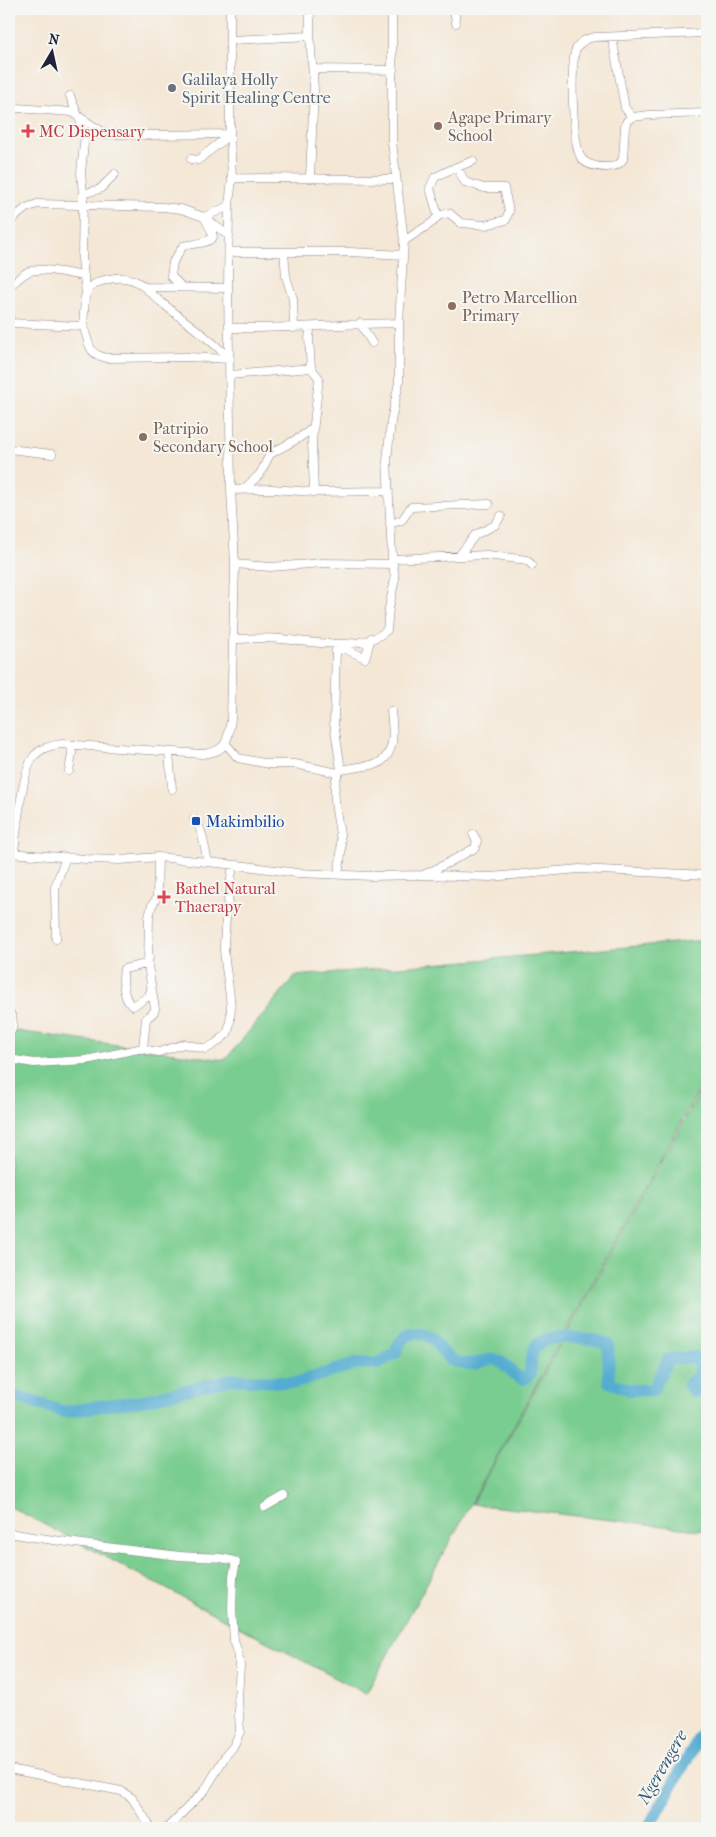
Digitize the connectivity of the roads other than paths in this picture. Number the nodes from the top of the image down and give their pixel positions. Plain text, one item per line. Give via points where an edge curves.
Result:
1 (230, 9) edge
2 (310, 9) edge
3 (392, 9) edge
4 (454, 9) edge
5 (456, 23) dead end
6 (707, 33) edge
7 (310, 36) junction
8 (612, 37) junction
9 (231, 40) junction
10 (313, 69) junction
11 (393, 70) junction
12 (70, 96) dead end
13 (9, 110) edge
14 (707, 113) edge
15 (78, 117) junction
16 (632, 117) junction
17 (228, 134) junction
18 (191, 159) dead end
19 (473, 161) dead end
20 (456, 167) junction
21 (116, 174) dead end
22 (310, 177) junction
23 (232, 178) junction
24 (396, 179) junction
25 (83, 194) junction
26 (82, 206) junction
27 (229, 206) junction
28 (438, 216) junction
29 (204, 217) junction
30 (9, 222) edge
31 (229, 236) junction
32 (404, 241) junction
33 (229, 252) junction
34 (284, 252) junction
35 (403, 255) junction
36 (9, 276) edge
37 (84, 276) junction
38 (9, 287) edge
39 (144, 287) junction
40 (182, 287) junction
41 (228, 288) junction
42 (9, 292) edge
43 (86, 294) junction
44 (9, 323) edge
45 (360, 323) junction
46 (399, 323) junction
47 (83, 326) junction
48 (9, 327) edge
49 (307, 327) junction
50 (230, 328) junction
51 (294, 328) junction
52 (372, 343) dead end
53 (230, 359) junction
54 (311, 368) junction
55 (230, 375) junction
56 (313, 428) junction
57 (9, 449) edge
58 (52, 454) dead end
59 (244, 489) junction
60 (231, 490) junction
61 (389, 490) junction
62 (314, 492) junction
63 (489, 504) dead end
64 (501, 516) dead end
65 (390, 524) junction
66 (459, 556) junction
67 (393, 562) junction
68 (236, 564) junction
69 (532, 565) dead end
70 (371, 638) junction
71 (234, 639) junction
72 (391, 711) dead end
73 (226, 744) junction
74 (71, 745) junction
75 (169, 752) junction
76 (69, 771) dead end
77 (340, 772) junction
78 (172, 789) dead end
79 (194, 819) dead end
80 (473, 834) dead end
81 (11, 853) edge
82 (66, 857) junction
83 (158, 858) junction
84 (208, 862) junction
85 (233, 865) junction
86 (338, 874) junction
87 (423, 875) junction
88 (707, 875) edge
89 (56, 938) dead end
90 (150, 958) junction
91 (152, 988) junction
92 (9, 1012) edge
93 (9, 1036) edge
94 (142, 1049) junction
95 (9, 1059) edge
96 (19, 1062) junction
97 (9, 1064) edge
98 (284, 1496) dead end
99 (265, 1507) dead end
100 (9, 1533) edge
101 (9, 1769) edge
102 (151, 1828) edge
103 (167, 1828) edge

1 - 9 street
2 - 7 street
3 - 11 street
4 - 5 street
6 - 8 street
7 - 9 street
7 - 10 street
8 - 16 street via 625,108
8 - 16 street via 588,38 575,52 574,118 581,159 598,166 620,164 624,157 625,126
9 - 17 street
10 - 11 street
10 - 22 street
11 - 24 street via 392,142
12 - 15 street
13 - 15 street via 72,112
14 - 16 street
15 - 17 street via 106,134
15 - 25 street via 85,133 81,173
17 - 18 street via 198,160
17 - 23 street
19 - 20 street
20 - 28 street via 436,177 430,188
20 - 28 street via 465,182 484,188 504,188 509,211 506,220 484,225 461,223 448,213
21 - 25 street via 100,189
22 - 23 street
22 - 24 street
23 - 27 street
24 - 32 street
25 - 26 street
26 - 29 street via 163,206 188,210
26 - 30 street via 33,205
26 - 37 street
27 - 29 street
27 - 31 street
28 - 32 street
29 - 31 street
29 - 40 street via 213,237 208,242 183,246 173,262 171,276
31 - 33 street
32 - 35 street
33 - 34 street
33 - 41 street
34 - 35 street
34 - 51 street
35 - 46 street
36 - 38 street
37 - 38 street via 32,271
37 - 43 street
38 - 42 street
39 - 40 street
39 - 43 street via 130,279 109,279 88,288
39 - 53 street
40 - 41 street
41 - 50 street
42 - 44 street
43 - 47 street
44 - 47 street
44 - 48 street
45 - 46 street
45 - 49 street
45 - 52 street
46 - 61 street via 399,382 387,461
47 - 53 street via 91,350 102,357
49 - 51 street
49 - 54 street via 310,331
50 - 51 street
50 - 53 street
53 - 55 street
54 - 55 street
54 - 56 street via 319,378
55 - 60 street
56 - 59 street via 270,454 260,474
56 - 62 street
57 - 58 street
59 - 60 street
59 - 62 street
60 - 68 street
61 - 62 street
61 - 65 street
63 - 65 street via 411,507 402,520
64 - 66 street via 495,525 475,535
65 - 67 street
66 - 67 street
66 - 69 street via 487,555 527,560
67 - 68 street via 270,567
67 - 70 street via 395,585 387,630
68 - 71 street
70 - 71 street via 353,643
70 - 77 street via 365,658 343,648 336,650 334,723
71 - 73 street via 231,720
72 - 77 street via 393,738 382,761
73 - 75 street via 219,751 209,753
73 - 77 street via 238,758
74 - 75 street
74 - 76 street
74 - 81 street via 45,748 31,760
75 - 78 street
77 - 86 street via 335,784 342,849
79 - 84 street via 201,829
80 - 87 street via 477,841 475,848
81 - 82 street
82 - 83 street
82 - 89 street via 55,887
83 - 84 street
83 - 90 street via 157,897 149,917
84 - 85 street
85 - 86 street via 297,873
85 - 94 street via 225,918 224,948 230,1010 227,1034 206,1049 184,1044 159,1052
86 - 87 street
87 - 88 street via 490,877 579,869
90 - 91 street via 148,966
90 - 91 street via 146,964 124,969 128,1004 134,1006 141,1002 149,996
91 - 94 street via 155,1009 146,1018
92 - 93 street via 13,1028
94 - 96 street via 86,1060
95 - 96 street
96 - 97 street
98 - 99 street
100 - 103 street via 236,1562 232,1610 240,1666 240,1732 205,1790
101 - 102 street via 122,1791 132,1798

